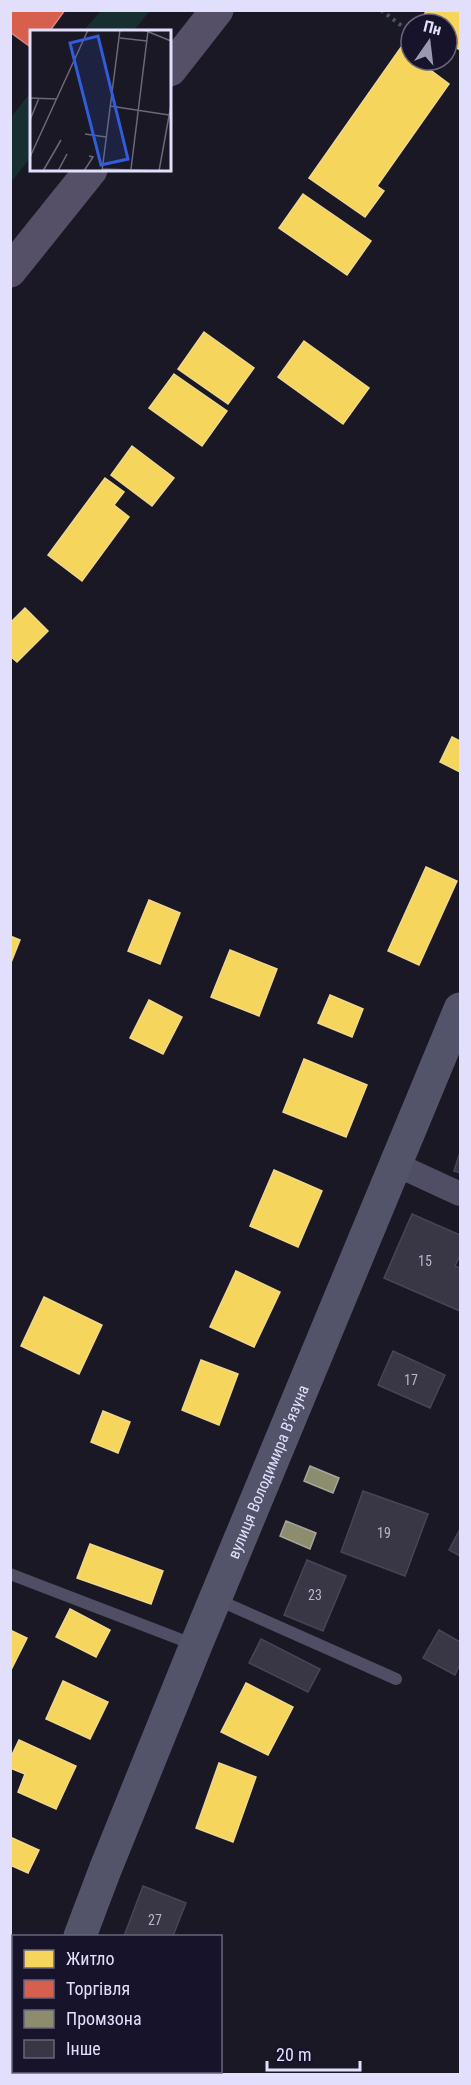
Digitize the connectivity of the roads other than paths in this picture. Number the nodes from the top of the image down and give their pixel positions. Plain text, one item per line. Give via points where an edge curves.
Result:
1 (217, 10) edge
2 (171, 69) edge
3 (90, 171) edge
4 (10, 271) edge
5 (460, 1009) edge
6 (395, 1164) junction
7 (460, 1194) edge
8 (10, 1574) edge
9 (215, 1598) junction
10 (196, 1645) junction
11 (396, 1679) dead end
12 (80, 1935) edge

1 - 2 main road
3 - 4 main road
5 - 6 main road, вулиця Володимира В'язуна
6 - 7 street
6 - 9 main road, вулиця Володимира В'язуна
8 - 10 lane
9 - 10 main road, вулиця Володимира В'язуна
9 - 11 lane
10 - 12 main road, вулиця Володимира В'язуна

